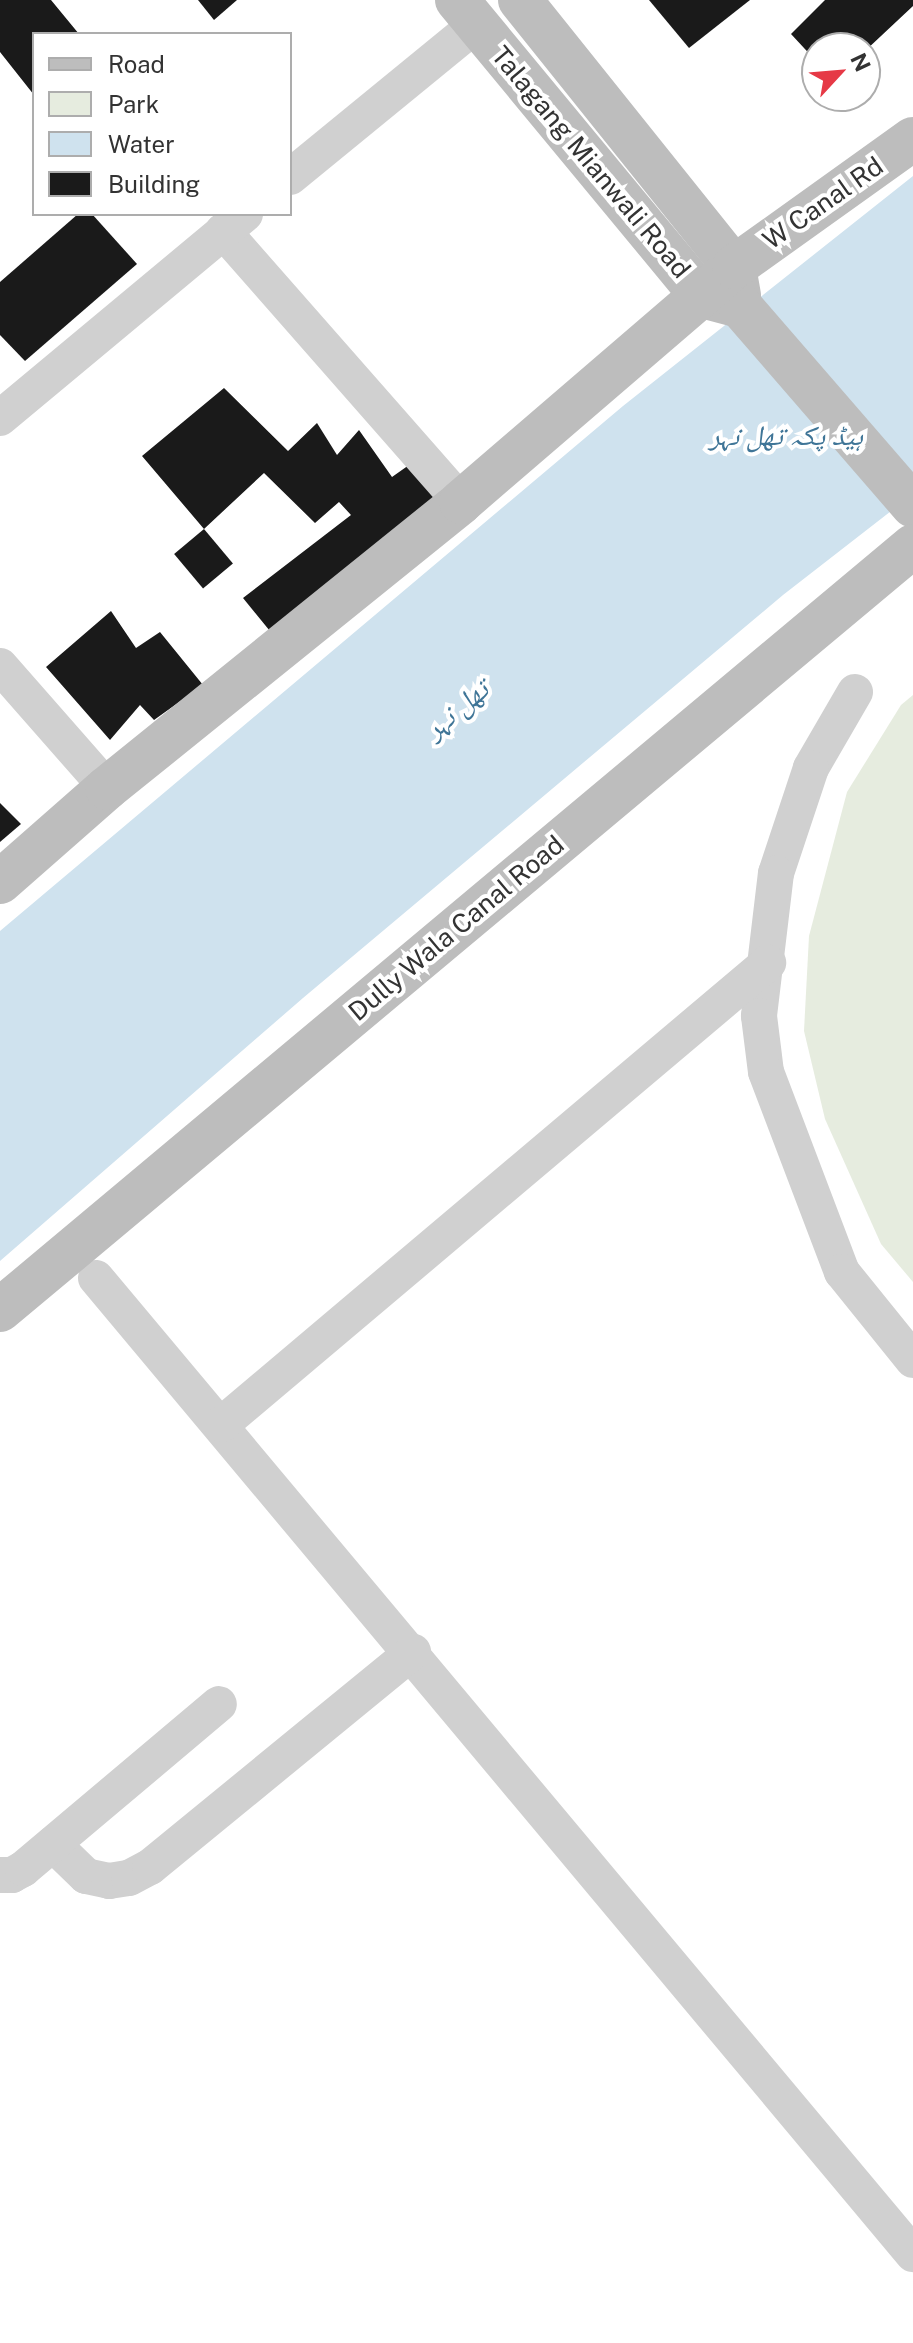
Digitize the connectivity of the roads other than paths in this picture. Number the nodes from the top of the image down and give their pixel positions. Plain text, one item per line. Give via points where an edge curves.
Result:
1 (520, 0) edge
2 (467, 12) edge
3 (913, 139) edge
4 (292, 175) edge
5 (234, 223) edge
6 (725, 289) junction
7 (0, 418) edge
8 (461, 502) junction
9 (912, 519) edge
10 (0, 666) edge
11 (855, 692) dead end
12 (107, 788) junction
13 (0, 882) edge
14 (768, 963) junction
15 (96, 1278) dead end
16 (0, 1310) edge
17 (913, 1360) edge
18 (222, 1424) junction
19 (413, 1652) junction
20 (219, 1704) dead end
21 (53, 1844) junction
22 (0, 1875) edge
23 (913, 2254) edge

1 - 6 street, Talagang Mianwali Road
2 - 4 street
2 - 6 street, Talagang Mianwali Road
3 - 6 street, W Canal Rd
5 - 7 street
5 - 8 street
6 - 8 street, W Canal Rd
6 - 9 street
8 - 12 street, W Canal Rd
9 - 16 street, Dully Wala Canal Road
10 - 12 street
11 - 14 street via 811,768 776,873
12 - 13 street, W Canal Rd
14 - 17 street via 759,1016 766,1072 842,1272
14 - 18 street
15 - 18 street
18 - 19 street
19 - 21 street via 150,1867 129,1878 97,1879 71,1865
19 - 23 street
20 - 21 street
21 - 22 street via 23,1869

